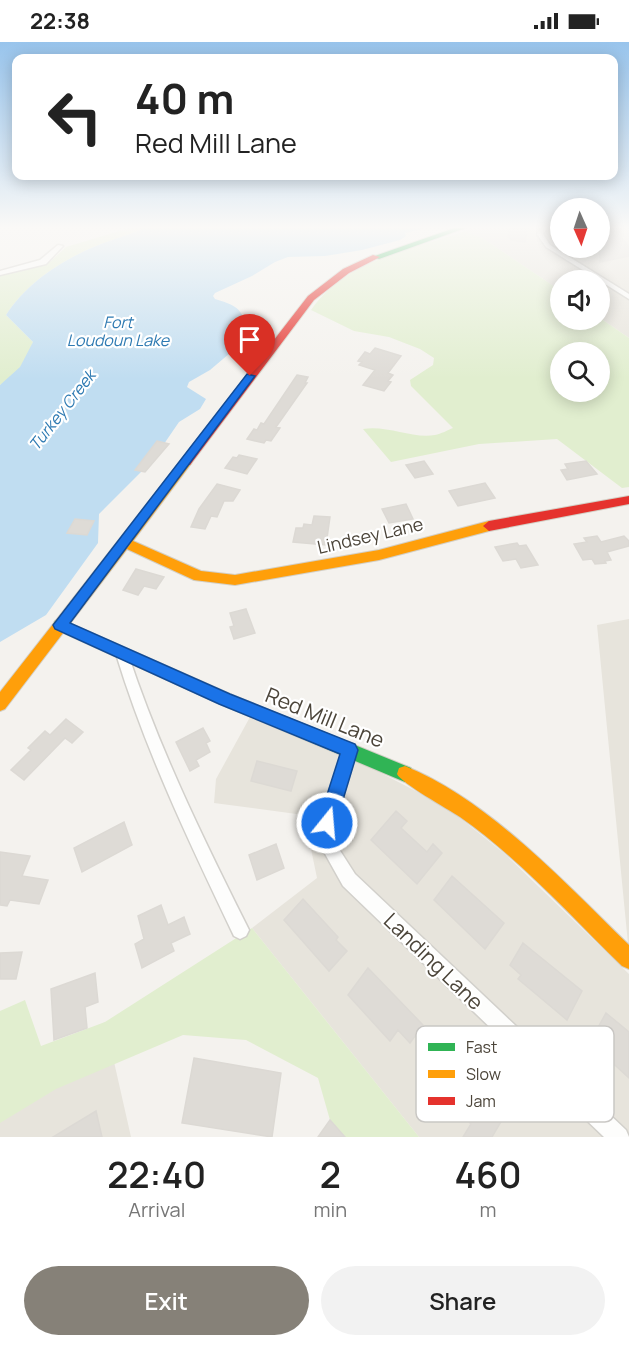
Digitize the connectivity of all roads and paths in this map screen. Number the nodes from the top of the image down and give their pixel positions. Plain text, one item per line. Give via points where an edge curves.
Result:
1 (337, 277) edge
2 (597, 277) edge
3 (629, 297) edge
4 (629, 500) edge
5 (124, 542) junction
6 (60, 625) junction
7 (122, 654) junction
8 (0, 704) edge
9 (350, 750) junction
10 (240, 930) dead end
11 (629, 959) edge
12 (502, 1026) edge
13 (603, 1122) edge
14 (619, 1137) edge

1 - 5 street via 311,298
2 - 3 street
4 - 5 street, Lindsey Lane via 479,528 379,555 235,580 199,576
5 - 6 street
6 - 7 street, Red Mill Lane
6 - 8 street
7 - 9 street, Red Mill Lane
7 - 10 street via 182,806
9 - 11 street, Red Mill Lane via 439,791 498,833
9 - 12 street, Landing Lane via 327,823 332,852 349,880
13 - 14 street, Landing Lane

